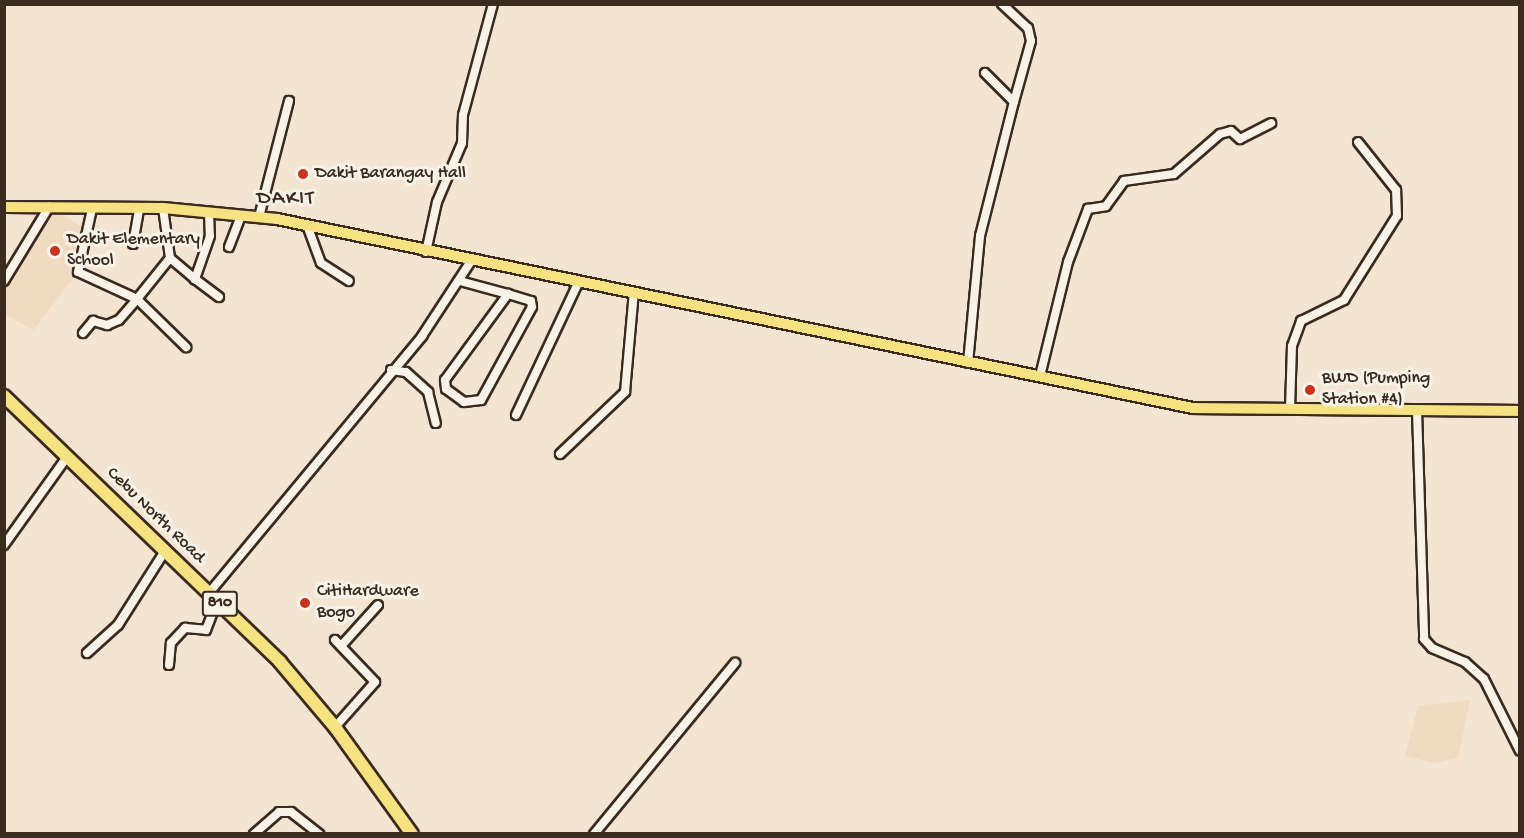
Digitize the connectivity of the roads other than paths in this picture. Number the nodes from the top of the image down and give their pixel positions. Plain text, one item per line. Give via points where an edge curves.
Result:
1 (493, 4) edge
2 (1002, 4) edge
3 (985, 73) dead end
4 (289, 101) dead end
5 (1014, 102) junction
6 (1271, 123) dead end
7 (1358, 142) dead end
8 (4, 207) edge
9 (49, 207) junction
10 (139, 208) junction
11 (163, 208) junction
12 (92, 209) junction
13 (209, 212) junction
14 (242, 215) junction
15 (260, 218) junction
16 (307, 225) junction
17 (133, 244) dead end
18 (229, 247) dead end
19 (426, 252) junction
20 (170, 258) junction
21 (471, 261) junction
22 (195, 279) junction
23 (4, 281) edge
24 (349, 281) dead end
25 (460, 281) junction
26 (578, 283) junction
27 (634, 292) junction
28 (508, 294) junction
29 (219, 297) dead end
30 (137, 299) junction
31 (83, 333) dead end
32 (186, 347) dead end
33 (968, 363) junction
34 (391, 370) junction
35 (1040, 376) junction
36 (4, 396) edge
37 (1290, 409) junction
38 (1417, 410) junction
39 (1520, 411) edge
40 (516, 415) dead end
41 (436, 423) dead end
42 (560, 454) dead end
43 (67, 457) junction
44 (4, 545) edge
45 (165, 551) junction
46 (213, 598) junction
47 (378, 605) dead end
48 (87, 653) dead end
49 (735, 663) dead end
50 (169, 665) dead end
51 (335, 727) junction
52 (1520, 751) edge
53 (254, 834) edge
54 (319, 834) edge
55 (412, 834) edge
56 (594, 834) edge

1 - 19 street via 463,115 462,143 437,202
2 - 5 street via 1030,33
3 - 5 street
4 - 15 street
5 - 33 street via 980,236
6 - 35 street via 1240,138 1231,131 1220,134 1174,174 1124,181 1106,206 1088,209 1068,262
7 - 37 street via 1396,190 1397,216 1344,300 1301,321 1292,346
8 - 9 main road
9 - 12 main road
9 - 23 street
10 - 11 main road
10 - 12 main road
10 - 17 street
11 - 13 main road
11 - 20 street
12 - 30 street via 78,272
13 - 14 main road
13 - 22 street via 210,236
14 - 15 main road
14 - 18 street
15 - 16 main road
16 - 19 main road
16 - 24 street via 321,263
19 - 21 main road
20 - 22 street
20 - 30 street
21 - 25 street
21 - 26 main road
22 - 29 street
25 - 28 street
25 - 34 street via 422,336
26 - 27 main road
26 - 40 street
27 - 33 main road
27 - 42 street via 625,392
28 - 28 street via 445,380 447,389 464,402 481,400 532,307 531,301
30 - 31 street via 119,320 107,326 93,321
30 - 32 street
33 - 35 main road
34 - 41 street via 406,372 428,392
34 - 46 street
35 - 37 main road via 1193,408
36 - 43 highway, Cebu North Road / 810
37 - 38 main road
38 - 39 main road
38 - 52 street via 1424,639 1432,648 1465,662 1484,679
43 - 44 street
43 - 45 highway, Cebu North Road / 810
45 - 46 highway, Cebu North Road / 810
45 - 48 street via 118,625
46 - 50 street via 206,630 185,628 171,643
46 - 51 highway, Cebu North Road / 810
47 - 51 street via 338,643 375,682
49 - 56 street
51 - 55 highway, Cebu North Road / 810
53 - 54 street via 279,812 291,812

